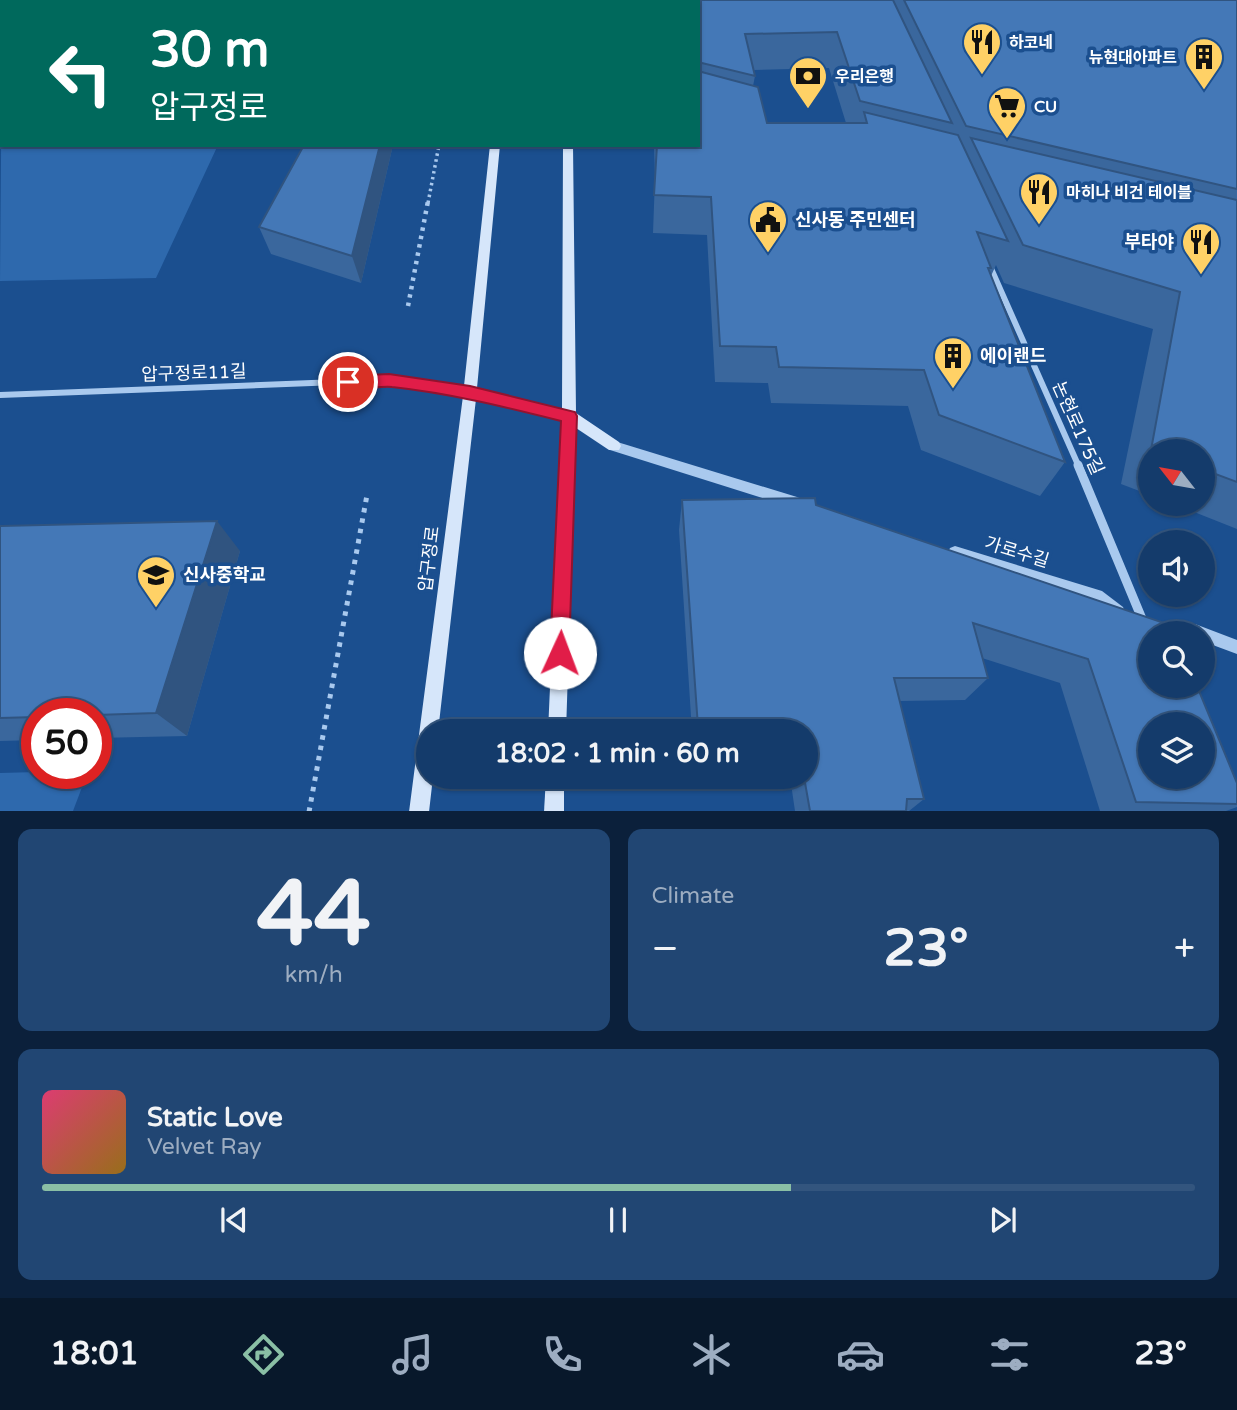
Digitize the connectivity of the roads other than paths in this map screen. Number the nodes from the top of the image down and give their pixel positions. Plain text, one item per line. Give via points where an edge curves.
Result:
1 (495, 147) edge
2 (568, 147) edge
3 (986, 258) edge
4 (389, 380) joint
5 (470, 392) junction
6 (0, 395) edge
7 (569, 416) junction
8 (614, 446) joint
9 (810, 507) edge
10 (940, 548) edge
11 (1142, 621) edge
12 (1138, 628) edge
13 (1215, 638) edge
14 (1237, 646) edge
15 (431, 719) edge
16 (557, 719) edge
17 (422, 789) edge
18 (555, 789) edge
19 (419, 811) edge
20 (554, 811) edge

1 - 5 main road, 압구정로
2 - 7 main road
3 - 11 street, 논현로175길 via 1114,546
4 - 5 main road
4 - 6 street, 압구정로11길
5 - 7 main road
5 - 15 main road, 압구정로
7 - 8 main road
7 - 16 main road
8 - 9 street
10 - 12 street, 가로수길 via 1097,596
13 - 14 street
17 - 19 main road, 압구정로
18 - 20 main road

